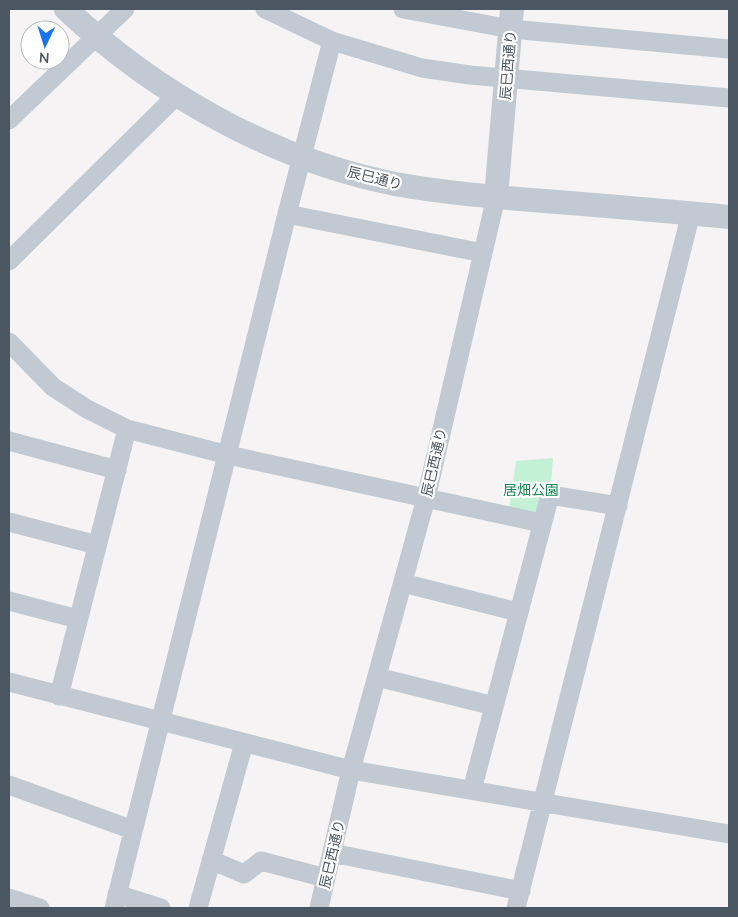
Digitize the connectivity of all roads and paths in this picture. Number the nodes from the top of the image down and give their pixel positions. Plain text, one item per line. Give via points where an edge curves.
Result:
1 (66, 9) edge
2 (125, 9) edge
3 (265, 9) edge
4 (403, 9) edge
5 (512, 19) edge
6 (96, 37) junction
7 (332, 41) junction
8 (729, 49) edge
9 (506, 78) junction
10 (178, 94) junction
11 (729, 98) edge
12 (9, 120) edge
13 (302, 157) junction
14 (496, 197) junction
15 (691, 213) junction
16 (287, 214) junction
17 (729, 217) edge
18 (483, 253) junction
19 (9, 261) edge
20 (9, 342) edge
21 (127, 429) junction
22 (9, 441) edge
23 (228, 455) junction
24 (117, 470) junction
25 (426, 498) junction
26 (618, 506) junction
27 (9, 522) edge
28 (541, 523) junction
29 (97, 545) junction
30 (403, 582) junction
31 (9, 601) edge
32 (518, 612) junction
33 (78, 619) junction
34 (377, 677) junction
35 (9, 682) edge
36 (59, 696) junction
37 (494, 706) junction
38 (161, 722) junction
39 (244, 743) junction
40 (351, 770) junction
41 (9, 785) edge
42 (472, 790) junction
43 (543, 801) junction
44 (133, 830) junction
45 (729, 834) edge
46 (332, 853) junction
47 (211, 860) junction
48 (326, 878) junction
49 (9, 898) edge
50 (518, 900) edge
51 (116, 901) edge
52 (40, 908) edge
53 (161, 908) edge
54 (198, 908) edge
55 (319, 908) edge

1 - 6 street, 辰巳通り
2 - 6 street
3 - 7 street
4 - 5 street
5 - 8 street
5 - 9 street, 辰巳西通り
6 - 10 street, 辰巳通り
6 - 12 street
7 - 9 street via 422,68
7 - 13 street
9 - 11 street
9 - 14 street, 辰巳西通り
10 - 13 street, 辰巳通り via 264,141
10 - 19 street
13 - 14 street, 辰巳通り via 393,184
13 - 16 street
14 - 15 street, 辰巳通り
14 - 18 street, 辰巳西通り
15 - 17 street, 辰巳通り
15 - 26 street
16 - 18 street
16 - 23 street
18 - 25 street, 辰巳西通り
20 - 21 street via 53,387 87,410
21 - 23 street
21 - 24 street
22 - 24 street
23 - 25 street
23 - 38 street
24 - 29 street
25 - 28 street
25 - 30 street, 辰巳西通り
26 - 28 street via 550,495
26 - 43 street
27 - 29 street
28 - 32 street
29 - 33 street
30 - 32 street
30 - 34 street, 辰巳西通り
31 - 33 street
32 - 37 street
33 - 36 street
34 - 37 street
34 - 40 street, 辰巳西通り
35 - 36 street
36 - 38 street
37 - 42 street
38 - 39 street
38 - 44 street
39 - 40 street
39 - 47 street
40 - 42 street
40 - 46 street, 辰巳西通り
41 - 44 street
42 - 43 street
43 - 45 street
43 - 50 street
44 - 51 street
46 - 48 street, 辰巳西通り
46 - 50 street
47 - 48 street via 244,874 261,861
47 - 54 street
48 - 55 street, 辰巳西通り
49 - 52 street
51 - 53 street

